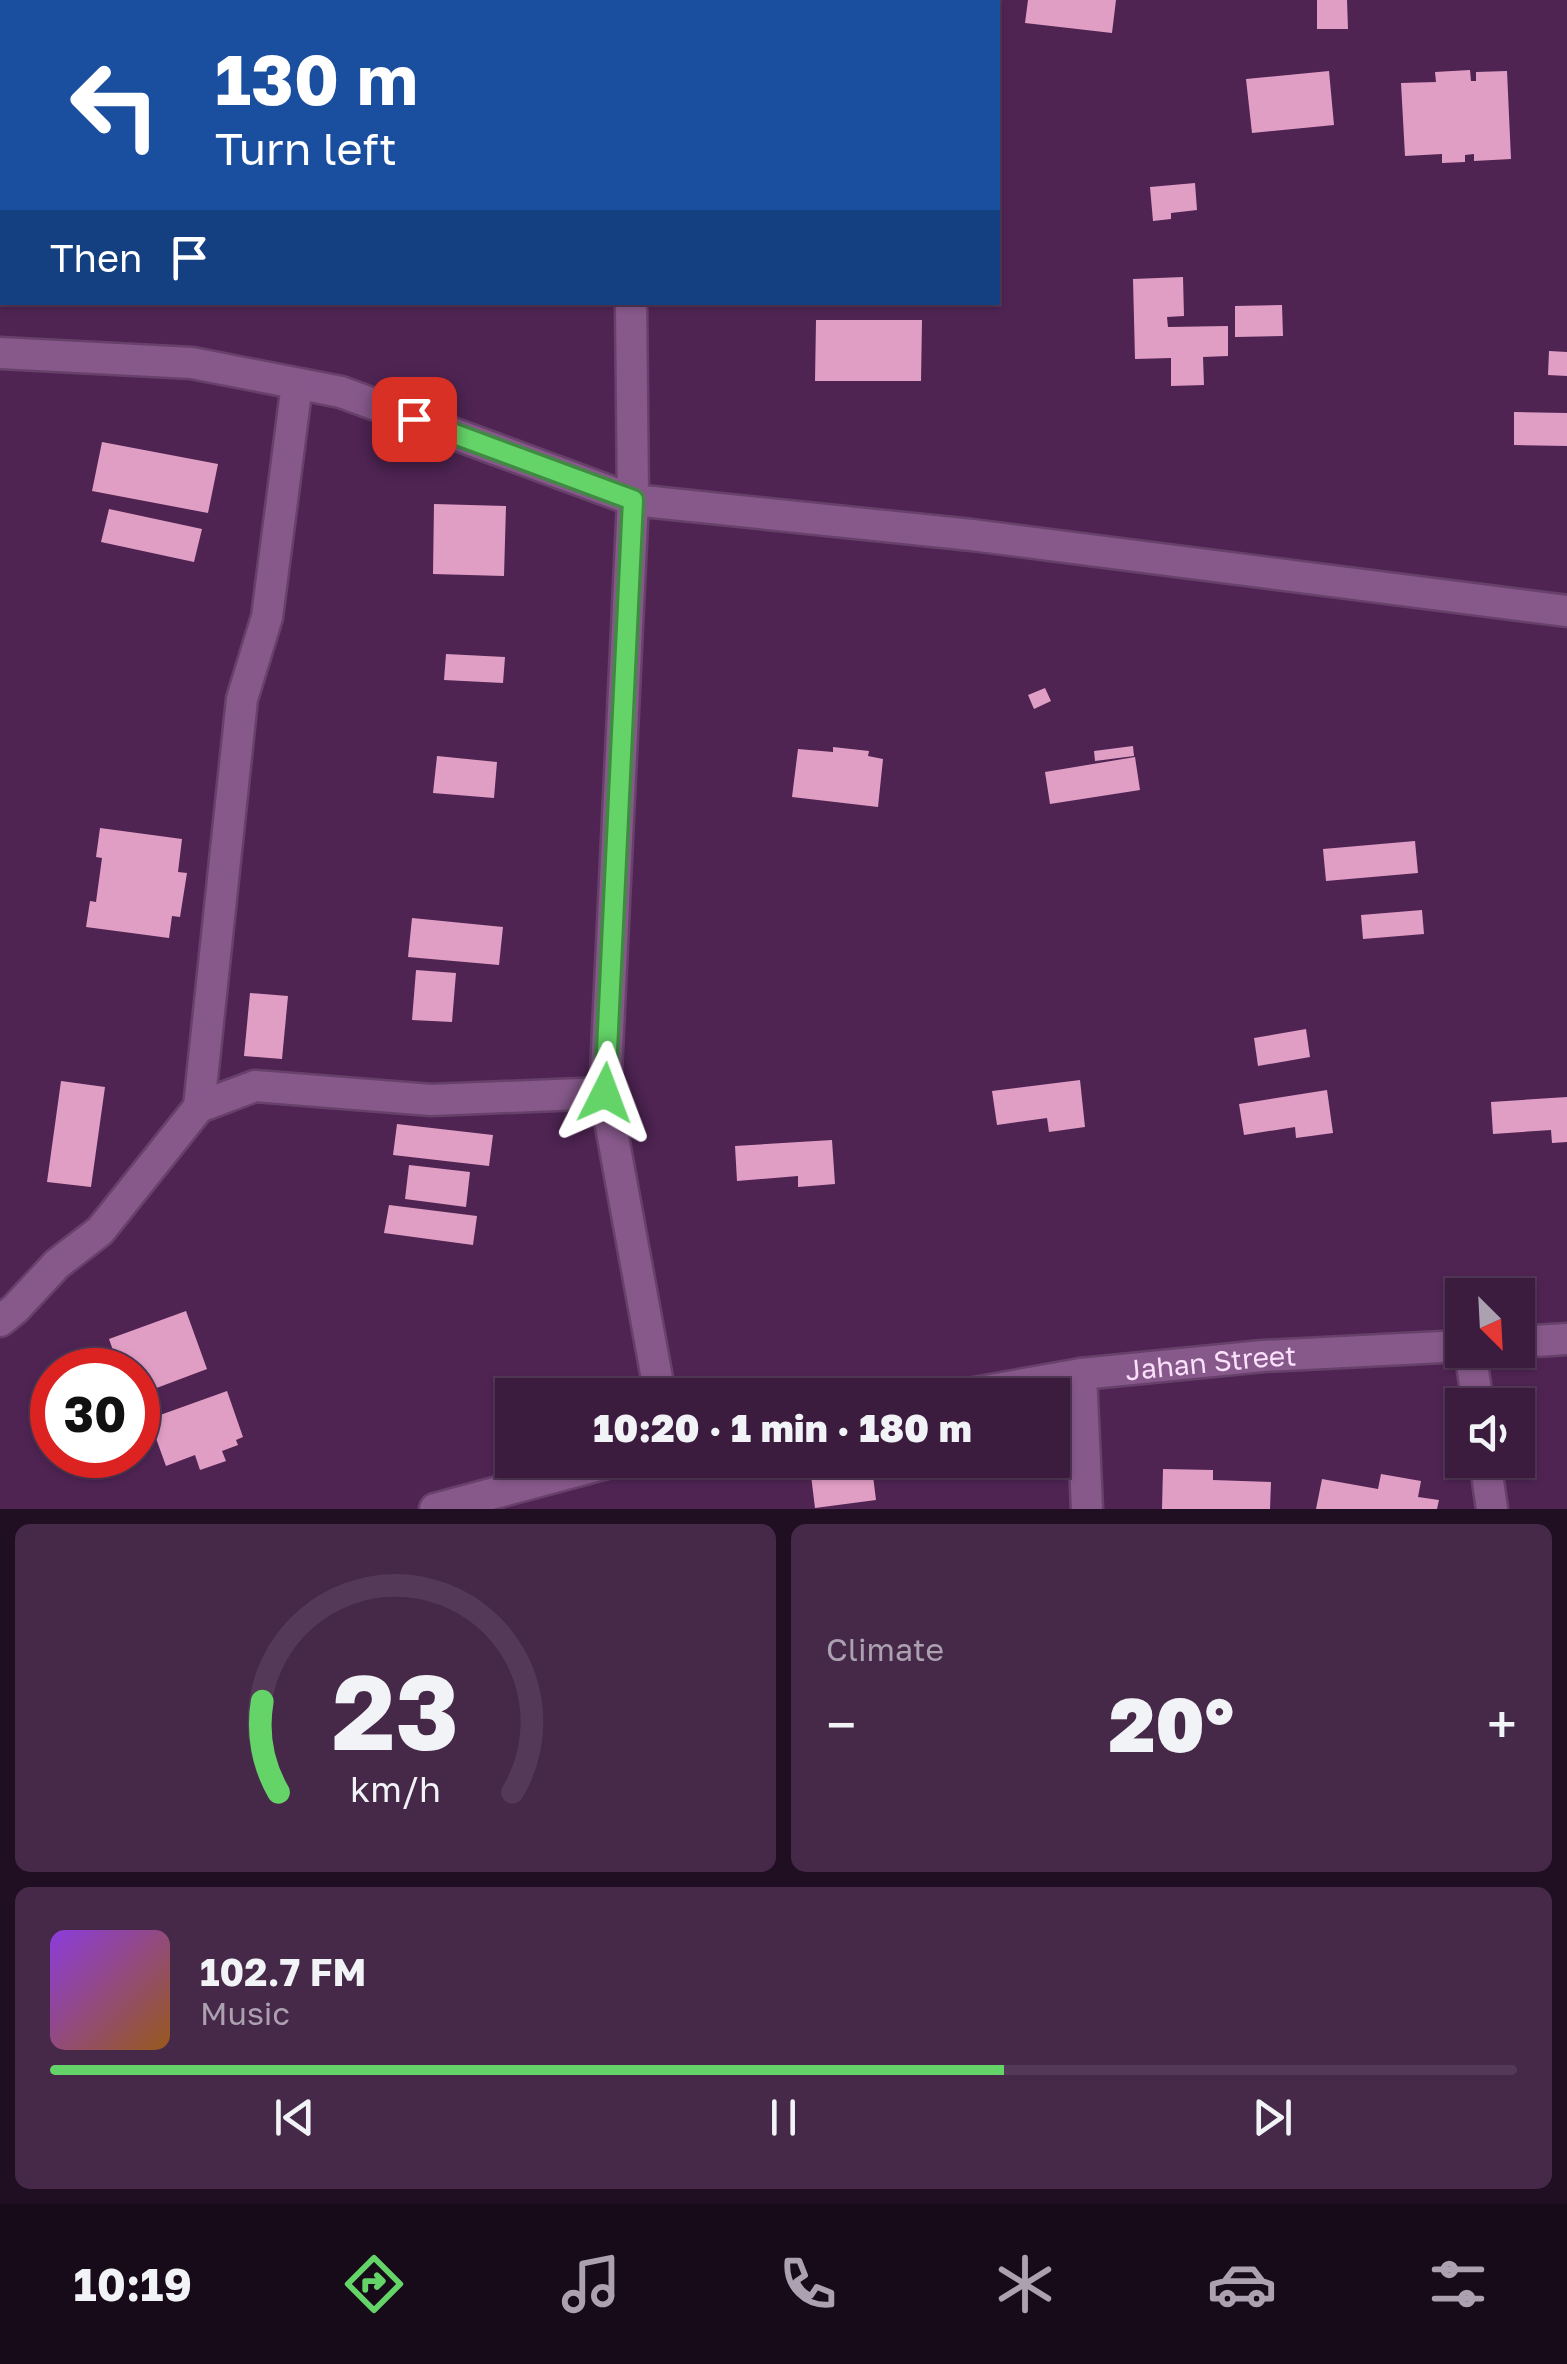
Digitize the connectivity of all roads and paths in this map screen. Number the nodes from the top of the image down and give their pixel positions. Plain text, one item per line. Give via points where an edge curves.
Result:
1 (631, 305) edge
2 (0, 353) edge
3 (297, 384) junction
4 (633, 500) junction
5 (1567, 611) edge
6 (605, 1093) junction
7 (199, 1106) junction
8 (0, 1321) edge
9 (1567, 1338) edge
10 (1535, 1341) edge
11 (1445, 1347) edge
12 (1081, 1374) junction
13 (657, 1378) edge
14 (1059, 1378) edge
15 (550, 1478) edge
16 (1488, 1478) edge
17 (434, 1509) edge
18 (1087, 1509) edge
19 (1492, 1509) edge

1 - 4 street
2 - 3 street via 192,363
3 - 4 street via 341,392
3 - 7 street via 267,617 242,699
4 - 5 street via 972,535
4 - 6 street
6 - 7 street via 431,1100 256,1086
6 - 13 street
7 - 8 street via 100,1231
9 - 10 street
11 - 12 street, Jahan Street
12 - 14 street, Jahan Street
12 - 18 street
15 - 17 street
16 - 19 street

